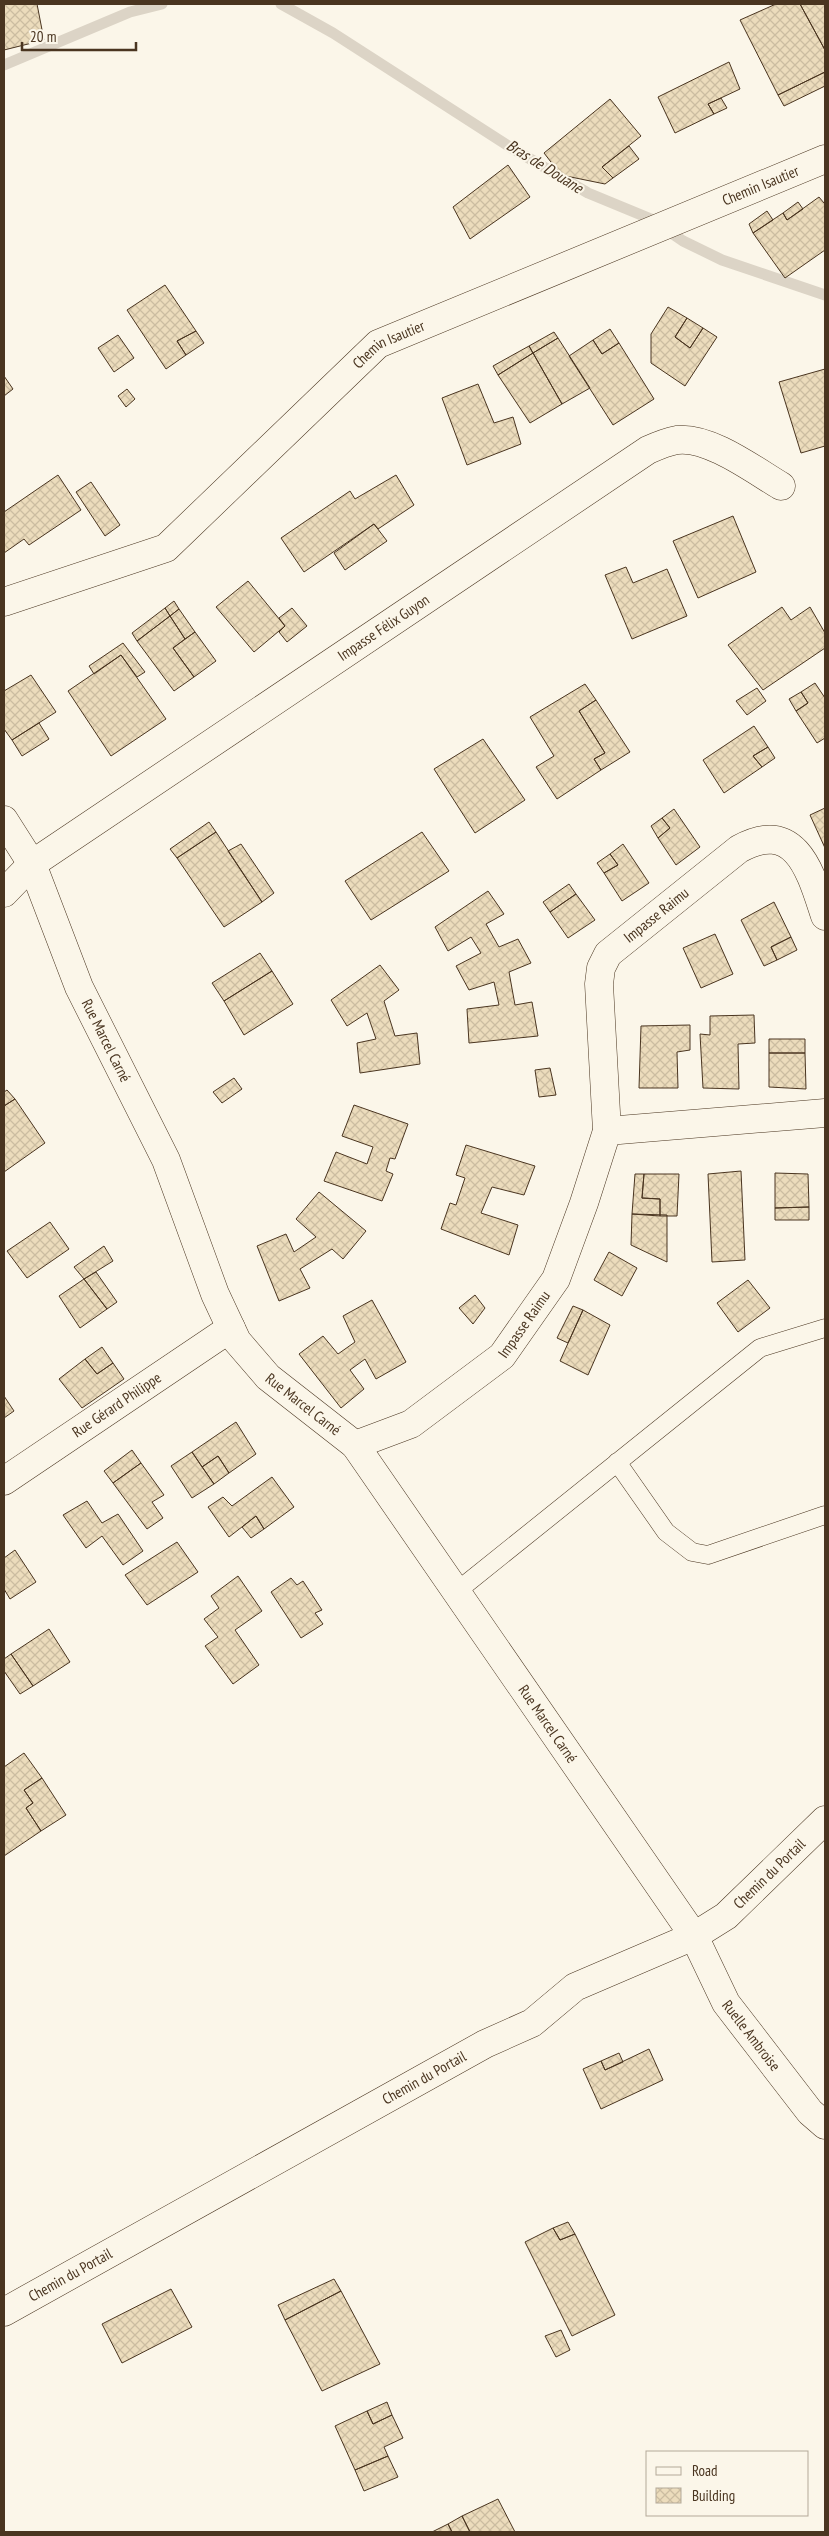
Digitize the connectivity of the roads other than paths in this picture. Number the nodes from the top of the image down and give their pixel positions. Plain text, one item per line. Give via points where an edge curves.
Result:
1 (825, 159) edge
2 (782, 486) dead end
3 (4, 602) edge
4 (4, 820) edge
5 (32, 864) junction
6 (4, 893) edge
7 (825, 916) edge
8 (825, 1113) edge
9 (607, 1131) junction
10 (231, 1328) junction
11 (825, 1328) edge
12 (355, 1445) junction
13 (617, 1462) junction
14 (4, 1481) edge
15 (825, 1515) edge
16 (456, 1592) junction
17 (825, 1820) edge
18 (694, 1936) junction
19 (825, 2125) edge
20 (4, 2312) edge

1 - 3 street, Chemin Isautier via 378,344 166,548
2 - 5 street, Impasse Félix Guyon via 717,449 698,443 679,440 648,450
4 - 5 street, Rue Marcel Carné
5 - 6 street, Impasse Félix Guyon
5 - 10 street, Rue Marcel Carné via 79,987 166,1160 214,1294
7 - 9 street, Impasse Raimu via 802,856 779,841 751,842 608,954 601,968 599,984
8 - 9 street
9 - 12 street, Impasse Raimu via 556,1279 502,1356 411,1424
10 - 12 street, Rue Marcel Carné via 237,1341 268,1377
10 - 14 street, Rue Gérard Philippe
11 - 13 lane via 760,1348
12 - 16 street, Rue Marcel Carné
13 - 15 lane via 666,1532 692,1552 708,1555
13 - 16 lane
16 - 18 street, Rue Marcel Carné
17 - 18 street, Chemin du Portail via 726,1916
18 - 19 street, Ruelle Ambroise via 726,2003 810,2112
18 - 20 street, Chemin du Portail via 575,1987 532,2023 485,2044

